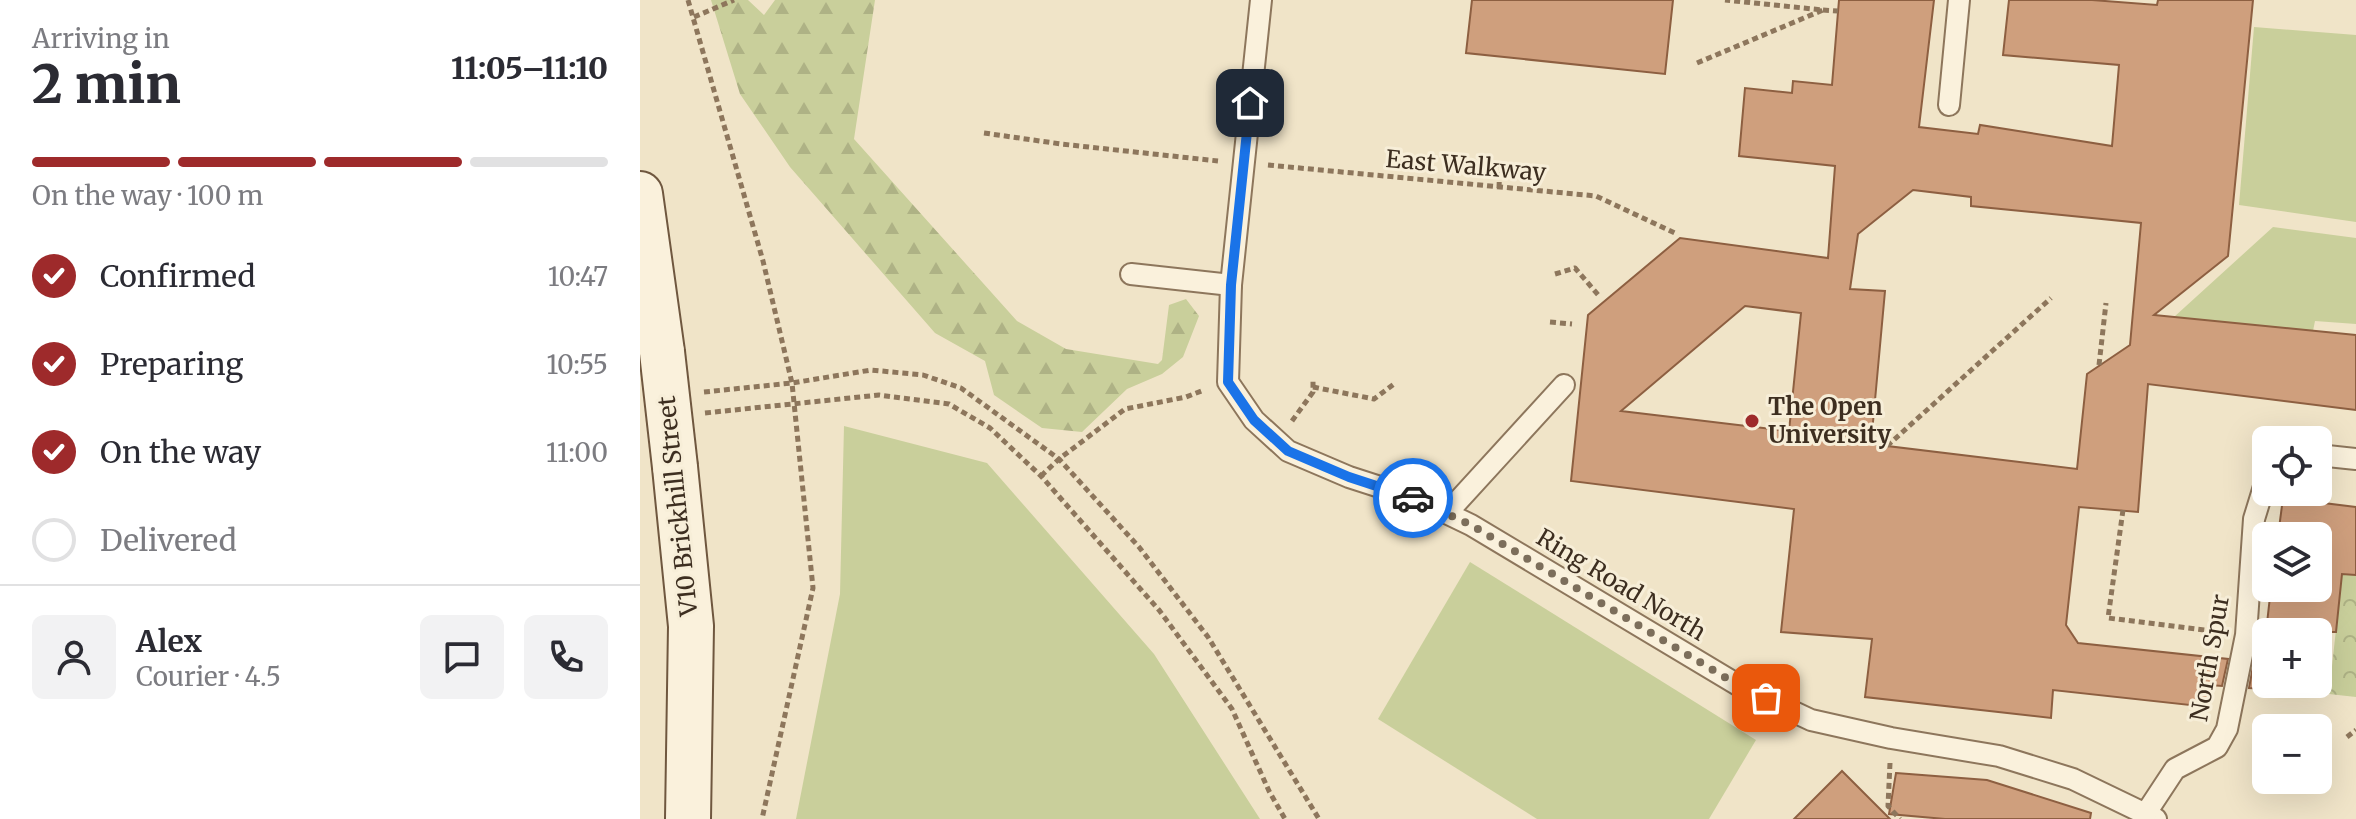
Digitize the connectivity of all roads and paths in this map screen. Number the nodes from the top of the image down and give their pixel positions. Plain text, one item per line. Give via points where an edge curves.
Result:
1 (688, 0) edge
2 (734, 0) edge
3 (1261, 0) edge
4 (1725, 0) edge
5 (1959, 0) edge
6 (1823, 10) junction
7 (1838, 11) dead end
8 (694, 17) junction
9 (1697, 63) dead end
10 (1949, 105) dead end
11 (984, 133) dead end
12 (1500, 162) dead end
13 (1244, 163) junction
14 (1499, 188) junction
15 (640, 194) edge
16 (1677, 234) dead end
17 (1131, 274) dead end
18 (1555, 274) dead end
19 (1231, 285) junction
20 (1600, 297) dead end
21 (2051, 298) dead end
22 (2106, 303) dead end
23 (1550, 322) dead end
24 (1572, 324) dead end
25 (2099, 365) dead end
26 (1228, 382) junction
27 (792, 383) junction
28 (1394, 384) dead end
29 (1564, 385) dead end
30 (701, 392) dead end
31 (793, 404) junction
32 (701, 414) dead end
33 (1277, 441) junction
34 (1887, 446) dead end
35 (2332, 456) edge
36 (1059, 459) junction
37 (2356, 459) edge
38 (1041, 476) junction
39 (2258, 506) edge
40 (2123, 510) dead end
41 (1447, 513) junction
42 (2246, 635) junction
43 (2356, 730) edge
44 (1891, 738) junction
45 (2356, 738) edge
46 (2151, 816) edge
47 (688, 819) edge
48 (762, 819) edge
49 (1285, 819) edge
50 (1319, 819) edge
51 (1900, 819) edge

1 - 8 path
2 - 8 path
3 - 13 lane
4 - 6 path
5 - 10 lane
6 - 7 path
6 - 9 path
8 - 27 path
11 - 13 path, East Walkway
12 - 14 path
13 - 14 path, East Walkway
13 - 19 lane
14 - 16 path, East Walkway via 1596,196
15 - 47 street, V10 Brickhill Street, bridge via 691,626
17 - 19 lane
18 - 20 path via 1575,268
19 - 26 lane
21 - 34 path
22 - 25 path
23 - 24 path
26 - 33 lane, Ring Road North via 1254,420
26 - 36 path via 1125,409
27 - 30 path
27 - 31 path
27 - 36 path via 871,370 923,375 961,388
28 - 33 path via 1374,399 1313,384 1313,392
29 - 41 lane
31 - 32 path
31 - 38 path via 879,395 949,404 990,428
31 - 48 path via 813,588
33 - 41 lane, Ring Road North via 1288,451 1349,477
35 - 37 lane
36 - 38 path
36 - 50 path via 1139,547 1208,637
38 - 49 path via 1159,610 1232,709
39 - 42 lane, North Spur
40 - 42 path via 2108,618
41 - 44 lane, Ring Road North via 1743,688 1811,720
42 - 46 lane, North Spur via 2227,729 2217,747 2175,769
43 - 45 path via 2347,737
44 - 46 lane, Ring Road North via 1999,756 2073,779
44 - 51 path via 1888,806

